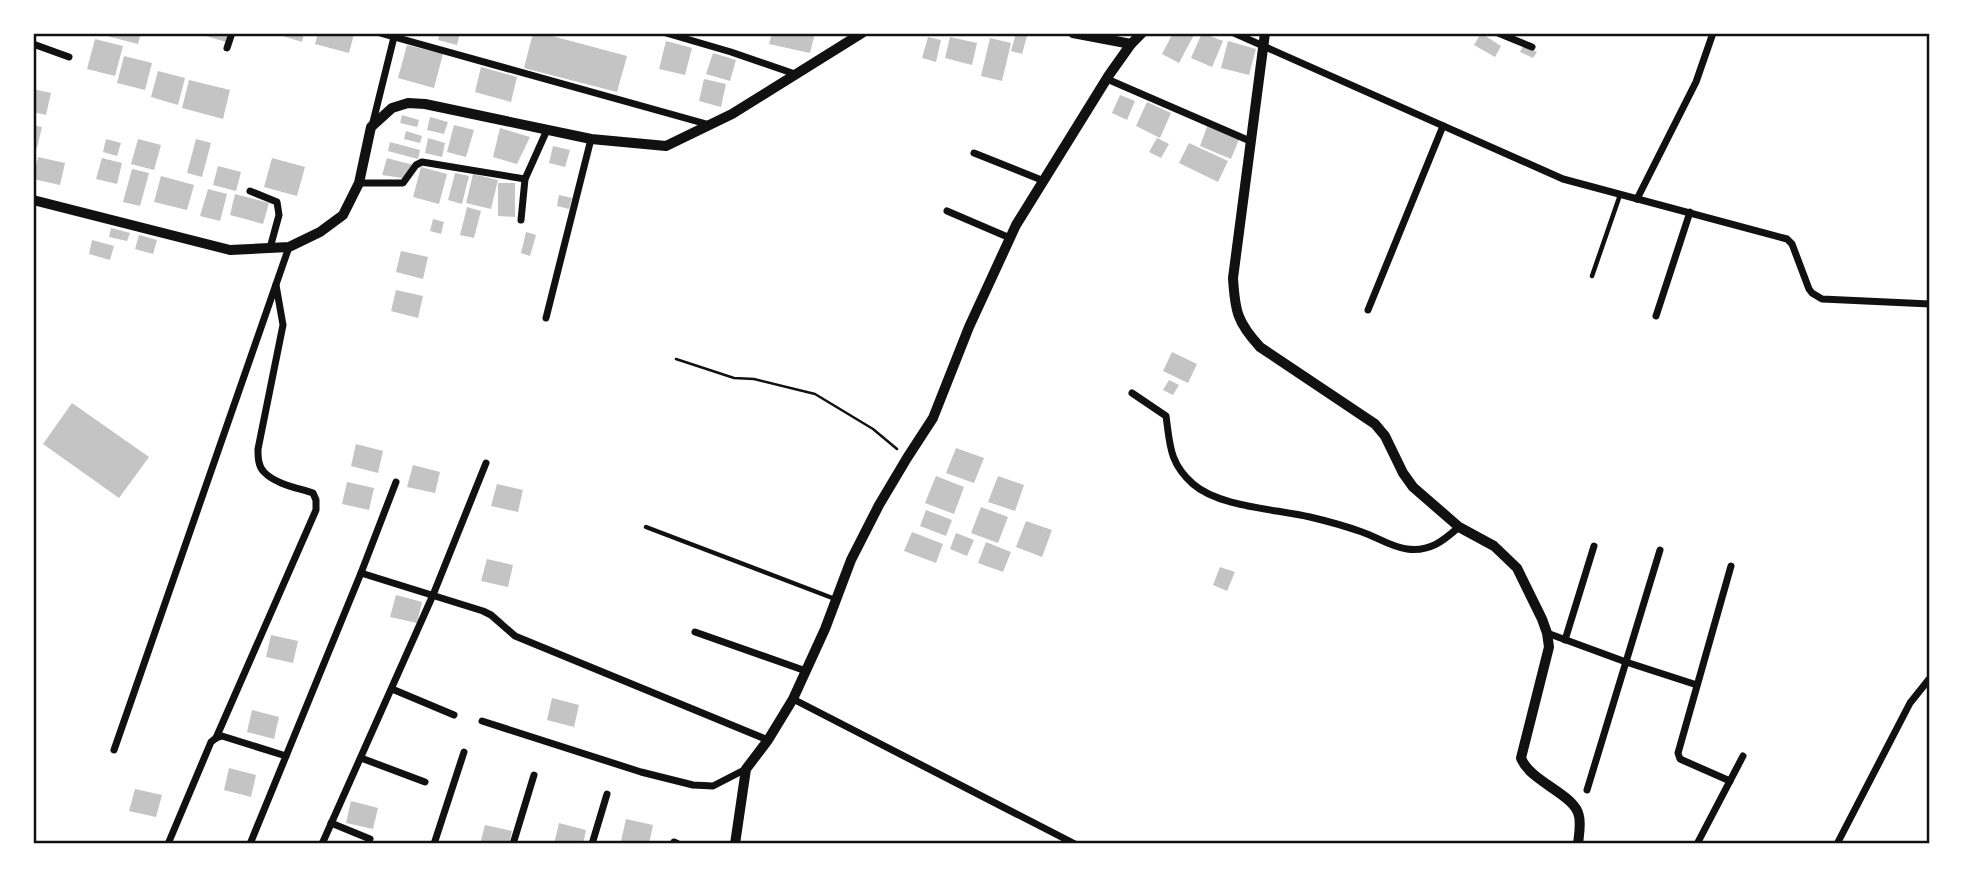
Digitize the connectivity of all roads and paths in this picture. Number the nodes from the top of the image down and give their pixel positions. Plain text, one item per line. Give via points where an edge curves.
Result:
1 (232, 33) edge
2 (380, 33) edge
3 (666, 33) edge
4 (862, 33) edge
5 (1073, 33) edge
6 (1142, 33) edge
7 (1234, 33) edge
8 (1265, 33) edge
9 (1498, 33) edge
10 (1713, 33) edge
11 (394, 35) edge
12 (33, 44) edge
13 (1131, 44) junction
14 (1262, 46) junction
15 (1532, 47) dead end
16 (228, 48) dead end
17 (69, 58) dead end
18 (796, 74) junction
19 (1107, 79) junction
20 (710, 125) junction
21 (1443, 126) junction
22 (372, 127) junction
23 (547, 130) junction
24 (591, 139) junction
25 (1250, 141) junction
26 (974, 153) dead end
27 (525, 179) junction
28 (1044, 181) junction
29 (359, 183) junction
30 (250, 191) dead end
31 (1620, 194) junction
32 (1637, 199) junction
33 (33, 200) edge
34 (947, 211) dead end
35 (1690, 212) junction
36 (521, 220) dead end
37 (1010, 238) junction
38 (289, 247) junction
39 (270, 248) junction
40 (1592, 276) dead end
41 (276, 284) junction
42 (1930, 304) edge
43 (1368, 310) dead end
44 (1656, 316) dead end
45 (545, 318) dead end
46 (676, 359) dead end
47 (1132, 393) dead end
48 (907, 457) junction
49 (486, 463) dead end
50 (397, 482) dead end
51 (646, 527) dead end
52 (1459, 527) junction
53 (1594, 546) dead end
54 (1660, 550) dead end
55 (1731, 566) dead end
56 (362, 573) junction
57 (433, 595) junction
58 (836, 599) junction
59 (695, 632) dead end
60 (1547, 633) junction
61 (1565, 640) junction
62 (1626, 662) junction
63 (806, 671) junction
64 (1930, 678) edge
65 (1697, 685) junction
66 (392, 689) junction
67 (793, 699) junction
68 (454, 715) dead end
69 (482, 721) dead end
70 (216, 738) junction
71 (768, 740) junction
72 (114, 750) dead end
73 (464, 752) dead end
74 (285, 756) junction
75 (1743, 756) dead end
76 (361, 758) junction
77 (746, 769) junction
78 (534, 775) dead end
79 (1730, 781) junction
80 (425, 782) dead end
81 (1587, 790) dead end
82 (607, 794) dead end
83 (331, 823) junction
84 (370, 839) dead end
85 (168, 844) edge
86 (250, 844) edge
87 (322, 844) edge
88 (433, 844) edge
89 (513, 844) edge
90 (593, 844) edge
91 (735, 844) edge
92 (1075, 844) edge
93 (1578, 844) edge
94 (1697, 844) edge
95 (1837, 844) edge

1 - 16 street
2 - 11 street
3 - 18 street
4 - 18 main road
5 - 13 main road
6 - 13 main road
7 - 14 street
8 - 14 street
9 - 15 street
10 - 32 street via 1696,82
11 - 20 street
11 - 22 street
12 - 17 street
13 - 19 street
14 - 21 street
14 - 25 street
18 - 20 main road
19 - 25 street
19 - 28 street
20 - 24 main road via 666,146
21 - 31 street via 1563,179
21 - 43 street
22 - 23 main road via 392,108 408,103
22 - 29 main road
23 - 24 main road
23 - 27 street
24 - 45 street
25 - 52 street via 1233,278 1238,317 1260,346 1375,424 1413,487
26 - 28 street
27 - 29 street via 422,162 403,183
27 - 36 street
28 - 37 street
29 - 38 main road via 343,215
30 - 39 street via 277,202 279,215
31 - 32 street
31 - 40 lane
32 - 35 street
33 - 39 main road via 230,250
34 - 37 street
35 - 42 street via 1787,239 1808,289 1822,299
35 - 44 street
37 - 48 street via 933,418
38 - 39 main road
38 - 41 street
41 - 70 street via 283,326 258,462 263,472 277,480 313,493 316,510
41 - 72 street
46 - 48 path via 734,378 815,394 873,429
47 - 52 street via 1166,416 1174,458 1191,482 1220,499 1311,517 1406,549 1437,545
48 - 58 street via 851,560
49 - 57 street
50 - 56 street
51 - 58 lane
52 - 60 street via 1493,546 1517,568
53 - 61 street
54 - 62 street
55 - 65 street
56 - 57 street
56 - 74 street
57 - 66 street
57 - 71 street via 491,614 515,636
58 - 63 street
59 - 63 street
60 - 61 street
60 - 93 street via 1547,662 1521,758 1527,770 1576,807
61 - 62 street
62 - 65 street
62 - 81 street
63 - 67 street
64 - 95 street via 1910,703
65 - 79 street via 1680,759
66 - 68 street
66 - 76 street
67 - 71 street
67 - 92 street
69 - 77 street via 693,785 713,786
70 - 74 street
70 - 85 street
71 - 77 street
73 - 88 street
74 - 86 street
75 - 79 street
76 - 80 street
76 - 83 street
77 - 91 street
78 - 89 street
79 - 94 street
82 - 90 street
83 - 84 street
83 - 87 street

